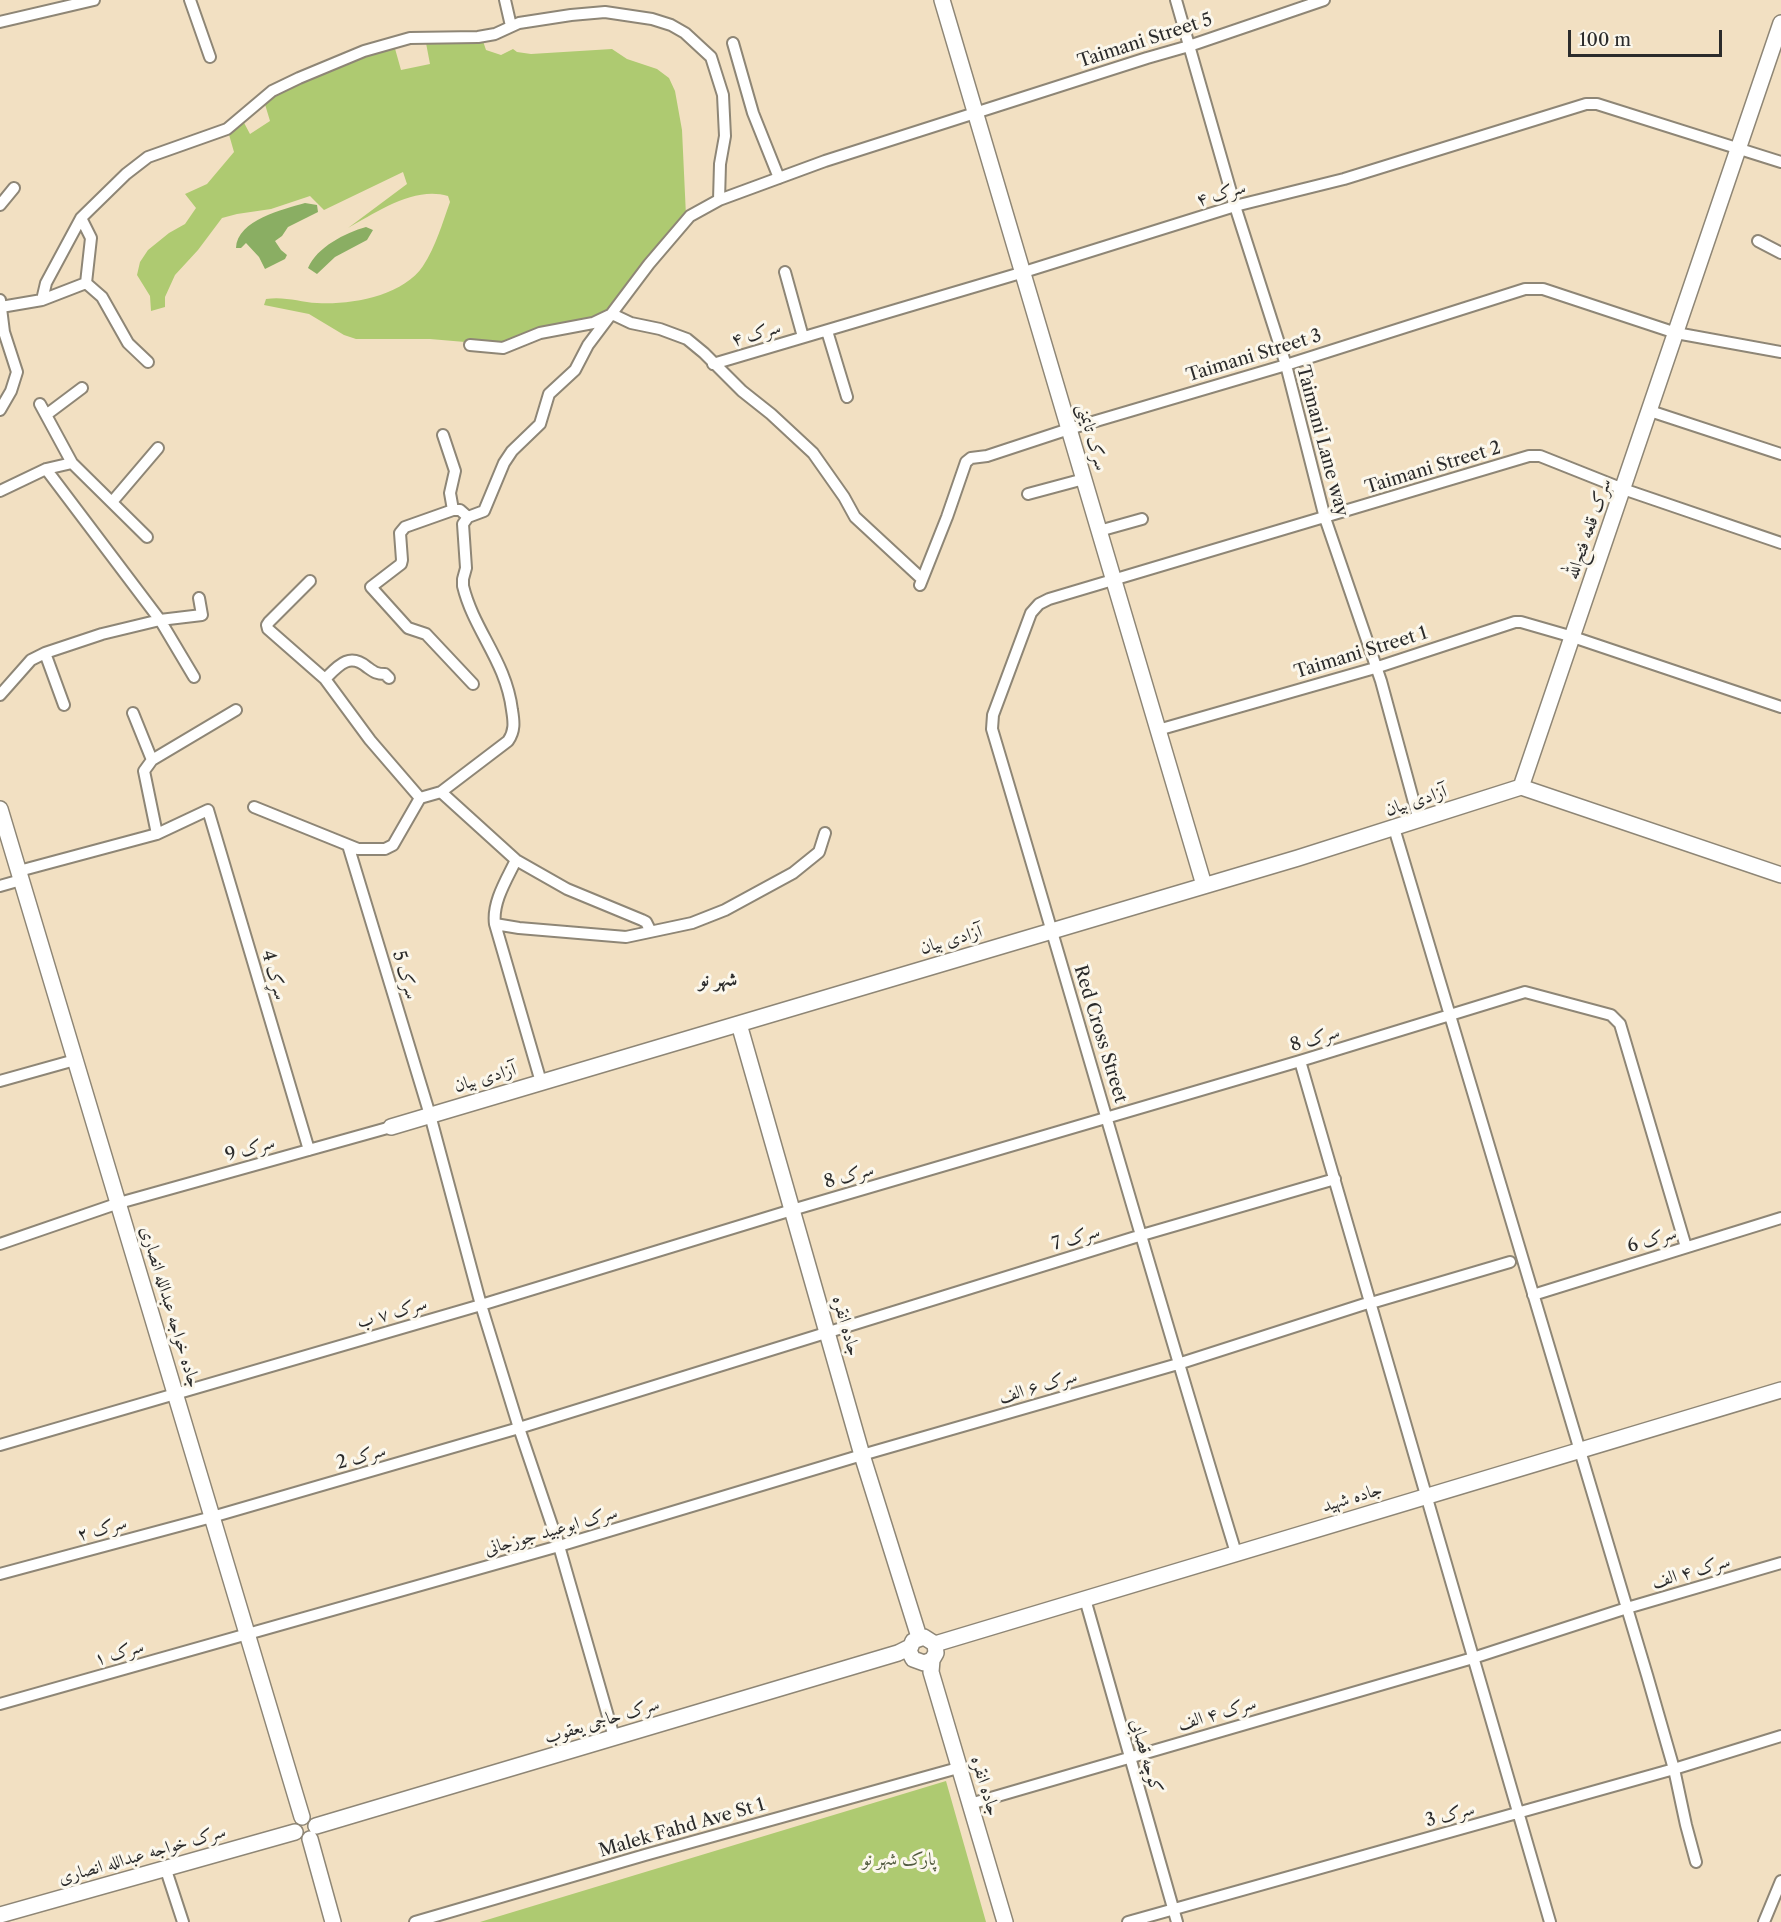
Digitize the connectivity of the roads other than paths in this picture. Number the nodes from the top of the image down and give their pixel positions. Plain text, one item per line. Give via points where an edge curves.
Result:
1 (94, 0) edge
2 (190, 0) edge
3 (505, 0) edge
4 (942, 0) edge
5 (1176, 0) edge
6 (1324, 0) edge
7 (0, 22) edge
8 (1781, 23) edge
9 (511, 26) junction
10 (733, 43) dead end
11 (1189, 46) junction
12 (210, 57) dead end
13 (974, 113) junction
14 (1739, 148) junction
15 (1781, 162) edge
16 (779, 178) junction
17 (14, 188) dead end
18 (719, 200) junction
19 (0, 205) edge
20 (1236, 206) junction
21 (81, 218) junction
22 (1758, 241) dead end
23 (1781, 253) edge
24 (784, 272) dead end
25 (1024, 272) junction
26 (86, 283) junction
27 (42, 300) junction
28 (1, 304) edge
29 (612, 314) junction
30 (827, 331) junction
31 (1676, 333) junction
32 (803, 337) junction
33 (470, 345) dead end
34 (1781, 352) edge
35 (148, 362) dead end
36 (713, 364) junction
37 (1286, 365) junction
38 (82, 388) dead end
39 (847, 397) dead end
40 (40, 404) dead end
41 (0, 410) edge
42 (1650, 411) junction
43 (46, 415) junction
44 (1069, 429) junction
45 (443, 435) dead end
46 (158, 448) dead end
47 (1781, 454) edge
48 (72, 463) junction
49 (46, 470) junction
50 (1084, 479) junction
51 (1623, 489) junction
52 (0, 491) edge
53 (1028, 494) dead end
54 (112, 502) junction
55 (453, 510) junction
56 (468, 517) junction
57 (1325, 518) junction
58 (1142, 519) dead end
59 (1099, 531) junction
60 (147, 537) dead end
61 (1781, 543) edge
62 (1114, 580) junction
63 (310, 581) dead end
64 (200, 598) dead end
65 (159, 621) junction
66 (1573, 638) junction
67 (45, 653) junction
68 (1375, 668) junction
69 (194, 677) dead end
70 (389, 678) dead end
71 (325, 679) junction
72 (473, 684) dead end
73 (0, 695) edge
74 (64, 705) dead end
75 (1781, 707) edge
76 (236, 710) dead end
77 (133, 713) dead end
78 (1158, 730) junction
79 (152, 760) junction
80 (1521, 787) junction
81 (441, 792) junction
82 (420, 798) junction
83 (254, 807) dead end
84 (0, 809) edge
85 (1419, 820) junction
86 (1394, 828) junction
87 (825, 833) dead end
88 (157, 834) junction
89 (348, 845) junction
90 (516, 860) junction
91 (1781, 875) edge
92 (20, 876) junction
93 (1204, 885) junction
94 (0, 886) edge
95 (495, 924) junction
96 (650, 930) junction
97 (1052, 931) junction
98 (1450, 1014) junction
99 (739, 1024) junction
100 (75, 1060) junction
101 (1300, 1060) junction
102 (0, 1082) edge
103 (541, 1082) junction
104 (430, 1115) junction
105 (1107, 1117) junction
106 (391, 1127) joint
107 (309, 1150) junction
108 (1335, 1179) junction
109 (118, 1203) junction
110 (792, 1210) junction
111 (1781, 1218) edge
112 (1142, 1235) junction
113 (0, 1244) edge
114 (1686, 1247) junction
115 (1510, 1262) dead end
116 (1533, 1294) junction
117 (1371, 1303) junction
118 (481, 1305) junction
119 (828, 1334) junction
120 (1178, 1364) junction
121 (1781, 1390) edge
122 (176, 1394) junction
123 (519, 1428) junction
124 (0, 1445) edge
125 (1580, 1450) junction
126 (862, 1455) junction
127 (1427, 1496) junction
128 (212, 1517) junction
129 (559, 1546) junction
130 (1236, 1553) junction
131 (1781, 1563) edge
132 (0, 1574) edge
133 (1085, 1599) junction
134 (1627, 1608) junction
135 (248, 1634) junction
136 (935, 1644) junction
137 (909, 1646) junction
138 (1473, 1658) junction
139 (932, 1660) junction
140 (0, 1704) edge
141 (1781, 1736) edge
142 (614, 1737) junction
143 (1129, 1756) junction
144 (958, 1768) junction
145 (1674, 1769) junction
146 (970, 1804) junction
147 (1518, 1813) junction
148 (302, 1817) junction
149 (295, 1832) junction
150 (313, 1832) junction
151 (1696, 1862) dead end
152 (165, 1867) junction
153 (1781, 1881) edge
154 (1173, 1908) junction
155 (0, 1915) edge
156 (183, 1922) edge
157 (333, 1922) edge
158 (415, 1922) edge
159 (1005, 1922) edge
160 (1128, 1922) edge
161 (1178, 1922) edge
162 (1550, 1922) edge
163 (1764, 1922) edge

1 - 7 street
2 - 12 street
3 - 9 street
4 - 13 main road, سرک تایمنی
5 - 11 street, Taimani Lane way
6 - 11 street, Taimani Street 5
8 - 14 main road, سرک قلعه فتح‌الله
9 - 18 street via 605,12 652,19 685,33 711,57 723,95 725,136
9 - 21 street via 478,37 410,38 364,51 298,78 272,91 227,129 148,157 118,180
10 - 16 street via 753,113
11 - 13 street, Taimani Street 5
11 - 20 street, Taimani Lane way
13 - 16 street, Taimani Street 5
13 - 25 main road, سرک تایمنی
14 - 15 street, سرک ۴
14 - 20 street, سرک ۴ via 1597,104 1586,104 1344,179
14 - 31 main road, سرک قلعه فتح‌الله
16 - 18 street, Taimani Street 5
17 - 19 street
18 - 29 street, Taimani Street 5 via 690,216
20 - 25 street, سرک ۴
20 - 37 street, Taimani Lane way
21 - 26 street via 91,238
21 - 27 street via 46,283
22 - 23 street
24 - 32 street
25 - 30 street, سرک ۴
25 - 44 main road, سرک تایمنی
26 - 27 street
26 - 35 street via 102,297 128,343
27 - 28 street
28 - 41 street via 4,332 17,372
29 - 33 street via 593,323 540,333 503,348
29 - 36 street via 687,339
29 - 56 street, Taimani Street 5 via 575,370 549,394 537,428 504,463 484,512
30 - 32 street, سرک ۴
30 - 39 street
31 - 34 street, Taimani Street 3
31 - 37 street, Taimani Street 3 via 1543,289 1526,289
31 - 42 main road, سرک قلعه فتح‌الله
32 - 36 street, سرک ۴
36 - 44 street, Taimani Street 3 via 813,453 855,517 921,582 968,459
37 - 44 street, Taimani Street 3
37 - 57 street, Taimani Lane way
38 - 43 street
40 - 43 street
42 - 47 street
42 - 51 main road, سرک قلعه فتح‌الله
43 - 48 street
44 - 50 main road, سرک تایمنی
45 - 55 street via 455,471 450,493
46 - 54 street
48 - 49 street
48 - 54 street
49 - 52 street
49 - 65 street
50 - 53 street
50 - 59 main road, سرک تایمنی
51 - 57 street, Taimani Street 2 via 1540,456 1529,456
51 - 61 street, Taimani Street 2
51 - 66 main road, سرک قلعه فتح‌الله
54 - 60 street
55 - 56 street
55 - 72 street via 401,530 401,564 371,588 408,628 426,634
56 - 81 street via 463,524 463,586 507,681 513,734
57 - 62 street, Taimani Street 2
57 - 68 street, Taimani Lane way
58 - 59 street
59 - 62 main road, سرک تایمنی
62 - 78 main road, سرک تایمنی
62 - 97 street, Red Cross Street via 1039,604 1031,613 993,715 992,729
63 - 71 street via 267,625
64 - 65 street via 202,615
65 - 67 street
65 - 69 street
66 - 68 street, Taimani Street 1 via 1515,622
66 - 75 street, Taimani Street 1
66 - 80 main road, سرک قلعه فتح‌الله
67 - 73 street via 31,660
67 - 74 street
68 - 78 street, Taimani Street 1
68 - 85 street, Taimani Lane way
70 - 71 street via 346,660
71 - 82 street
76 - 79 street
77 - 79 street
78 - 93 main road, سرک تایمنی
79 - 88 street via 144,771
80 - 85 main road, آزادی بیان
80 - 91 main road
81 - 82 street
81 - 90 street
82 - 89 street via 393,845 364,850
83 - 89 street
84 - 92 main road, جاده خواجه عبدالله انصاری
85 - 86 main road, آزادی بیان
86 - 93 main road, آزادی بیان
86 - 98 street
87 - 96 street via 819,852 793,873 725,910 692,923
88 - 92 street
88 - 107 street, سړک 4 via 208,810
89 - 104 street, سرک 5
90 - 95 street via 497,903
90 - 96 street via 567,889 646,922
92 - 94 street
92 - 100 main road, جاده خواجه عبدالله انصاری
93 - 97 main road, آزادی بیان
95 - 96 street via 626,937
95 - 103 street
97 - 99 main road, آزادی بیان
97 - 105 street, Red Cross Street
98 - 101 street, سرک 8
98 - 114 street, سرک 8 via 1525,992 1616,1019
98 - 116 street
99 - 103 main road, آزادی بیان
99 - 110 main road, جاده انقره
100 - 102 street
100 - 109 main road, جاده خواجه عبدالله انصاری
101 - 105 street, سرک 8
101 - 108 street
103 - 104 main road, آزادی بیان
104 - 106 main road, آزادی بیان
104 - 118 street, سرک 5
105 - 110 street, سرک 8
105 - 112 street, Red Cross Street
106 - 107 street, سرک 9
107 - 109 street, سرک 9
108 - 112 street, سرک 7
108 - 117 street
109 - 113 street, سرک 9
109 - 122 main road, جاده خواجه عبدالله انصاری
110 - 118 street, سرک ۷ ب
110 - 119 main road, جاده انقره
111 - 114 street, سرک 6
112 - 119 street, سرک 7
112 - 120 street, Red Cross Street
114 - 116 street, سرک 6
115 - 117 street
116 - 125 street
117 - 120 street, سرک ۶ الف
117 - 127 street
118 - 122 street, سرک ۷ ب
118 - 123 street, سرک 5
119 - 123 street
119 - 126 main road, جاده انقره
120 - 126 street, سرک ۶ الف
120 - 130 street, Red Cross Street
121 - 125 main road, جاده شهید
122 - 124 street, سرک ۷ ب
122 - 128 main road, جاده خواجه عبدالله انصاری
123 - 128 street, سرک 2
123 - 129 street, سرک 5
125 - 127 main road, جاده شهید
125 - 134 street
126 - 129 street, سرک ابوعبید جوزجانی
126 - 137 main road, جاده انقره
127 - 130 main road, جاده شهید
127 - 138 street
128 - 132 street, سرک ۲
128 - 135 main road, جاده خواجه عبدالله انصاری
129 - 135 street, سرک ابوعبید جوزجانی
129 - 142 street, سرک 5
130 - 133 main road, جاده شهید
131 - 134 street, سرک ۴ الف
133 - 136 main road, جاده شهید
133 - 143 street, کوچه قصابی
134 - 138 street, سرک ۴ الف
134 - 145 street
135 - 140 street, سرک ۱
135 - 148 main road, جاده خواجه عبدالله انصاری
136 - 137 main road via 928,1638
136 - 139 main road
137 - 139 main road via 916,1662
137 - 142 main road, سرک حاجی یعقوب
138 - 143 street, سرک ۴ الف
138 - 147 street
139 - 144 main road, جاده انقره via 931,1672
141 - 145 street, سرک 3
142 - 150 main road, سرک حاجی یعقوب
143 - 146 street, سرک ۴ الف
143 - 154 street, کوچه قصابی
144 - 146 main road, جاده انقره
144 - 158 street, Malek Fahd Ave St 1
145 - 147 street, سرک 3
145 - 151 street
146 - 159 main road, جاده انقره
147 - 154 street, سرک 3
147 - 162 street
148 - 149 main road via 295,1824
148 - 150 main road via 311,1818
149 - 150 main road via 300,1838
149 - 152 main road, سرک خواجه عبدالله انصاری
150 - 157 main road
152 - 155 main road, سرک خواجه عبدالله انصاری
152 - 156 street
153 - 163 street
154 - 160 street, سرک 3
154 - 161 street, کوچه قصابی

